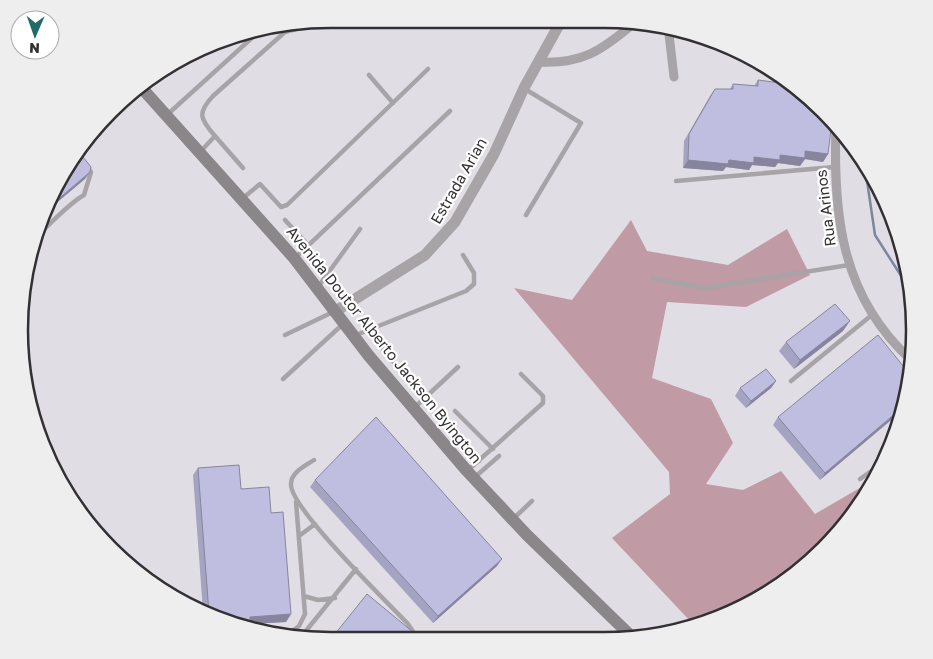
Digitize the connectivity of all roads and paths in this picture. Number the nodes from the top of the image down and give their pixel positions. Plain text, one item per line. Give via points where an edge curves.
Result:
1 (557, 28) edge
2 (627, 28) edge
3 (294, 30) edge
4 (669, 35) edge
5 (252, 38) edge
6 (539, 62) junction
7 (428, 69) dead end
8 (369, 75) dead end
9 (674, 77) dead end
10 (524, 88) junction
11 (145, 91) edge
12 (394, 103) junction
13 (450, 111) dead end
14 (167, 116) junction
15 (216, 136) junction
16 (835, 136) edge
17 (200, 152) junction
18 (82, 162) edge
19 (834, 167) junction
20 (243, 168) dead end
21 (676, 180) dead end
22 (242, 199) junction
23 (526, 215) dead end
24 (285, 220) dead end
25 (45, 228) edge
26 (360, 229) dead end
27 (308, 245) junction
28 (463, 255) dead end
29 (294, 258) junction
30 (849, 265) junction
31 (652, 278) dead end
32 (317, 288) junction
33 (336, 311) junction
34 (873, 314) junction
35 (345, 323) junction
36 (368, 330) junction
37 (285, 335) dead end
38 (354, 336) junction
39 (905, 352) edge
40 (396, 364) dead end
41 (458, 367) dead end
42 (521, 374) dead end
43 (283, 379) dead end
44 (791, 382) dead end
45 (413, 409) junction
46 (455, 412) dead end
47 (443, 421) dead end
48 (493, 449) junction
49 (499, 456) dead end
50 (314, 460) dead end
51 (479, 461) junction
52 (869, 473) edge
53 (470, 474) junction
54 (860, 480) dead end
55 (296, 501) junction
56 (532, 501) dead end
57 (512, 519) junction
58 (315, 524) junction
59 (299, 536) junction
60 (356, 569) junction
61 (304, 596) junction
62 (335, 598) junction
63 (294, 629) edge
64 (307, 631) edge
65 (626, 631) edge
66 (413, 632) edge

1 - 6 street, Estrada Arian
2 - 6 street via 571,62
3 - 15 lane via 285,32 204,105 202,114 206,125
4 - 9 street
5 - 14 lane
6 - 10 street, Estrada Arian
7 - 12 lane
8 - 12 lane
10 - 23 lane via 581,123
10 - 33 street, Estrada Arian via 471,195 441,239 424,255
11 - 14 main road, Avenida Doutor Alberto Jackson Byington
12 - 22 lane via 287,206 282,206 261,184
13 - 27 lane
14 - 17 main road, Avenida Doutor Alberto Jackson Byington
15 - 17 lane
15 - 20 lane
16 - 19 street, Rua Arinos
17 - 22 main road, Avenida Doutor Alberto Jackson Byington
18 - 25 lane via 92,172 84,195 73,201
19 - 21 lane
19 - 30 street, Rua Arinos via 840,234
22 - 29 main road, Avenida Doutor Alberto Jackson Byington
24 - 27 lane
26 - 32 lane
27 - 29 lane
28 - 36 lane via 474,273 474,284 466,291
29 - 32 main road, Avenida Doutor Alberto Jackson Byington
30 - 31 lane via 704,288
30 - 34 street, Rua Arinos
32 - 33 main road, Avenida Doutor Alberto Jackson Byington
33 - 35 main road, Avenida Doutor Alberto Jackson Byington
33 - 37 lane
34 - 39 street, Rua Arinos
34 - 44 lane
35 - 38 main road, Avenida Doutor Alberto Jackson Byington
35 - 43 lane
36 - 38 lane
36 - 40 lane
38 - 45 main road, Avenida Doutor Alberto Jackson Byington
41 - 45 lane
42 - 48 lane via 544,401
45 - 53 main road, Avenida Doutor Alberto Jackson Byington
46 - 48 lane
47 - 51 lane
48 - 51 lane
49 - 53 lane
50 - 55 lane via 294,474 292,494
51 - 53 lane
52 - 54 lane
53 - 57 main road, Avenida Doutor Alberto Jackson Byington
55 - 58 lane
55 - 59 lane
56 - 57 lane
57 - 65 main road, Avenida Doutor Alberto Jackson Byington
58 - 59 lane
58 - 60 lane
59 - 61 lane
60 - 62 lane
60 - 66 lane
61 - 62 lane via 318,600
61 - 63 lane via 303,620
62 - 64 lane

